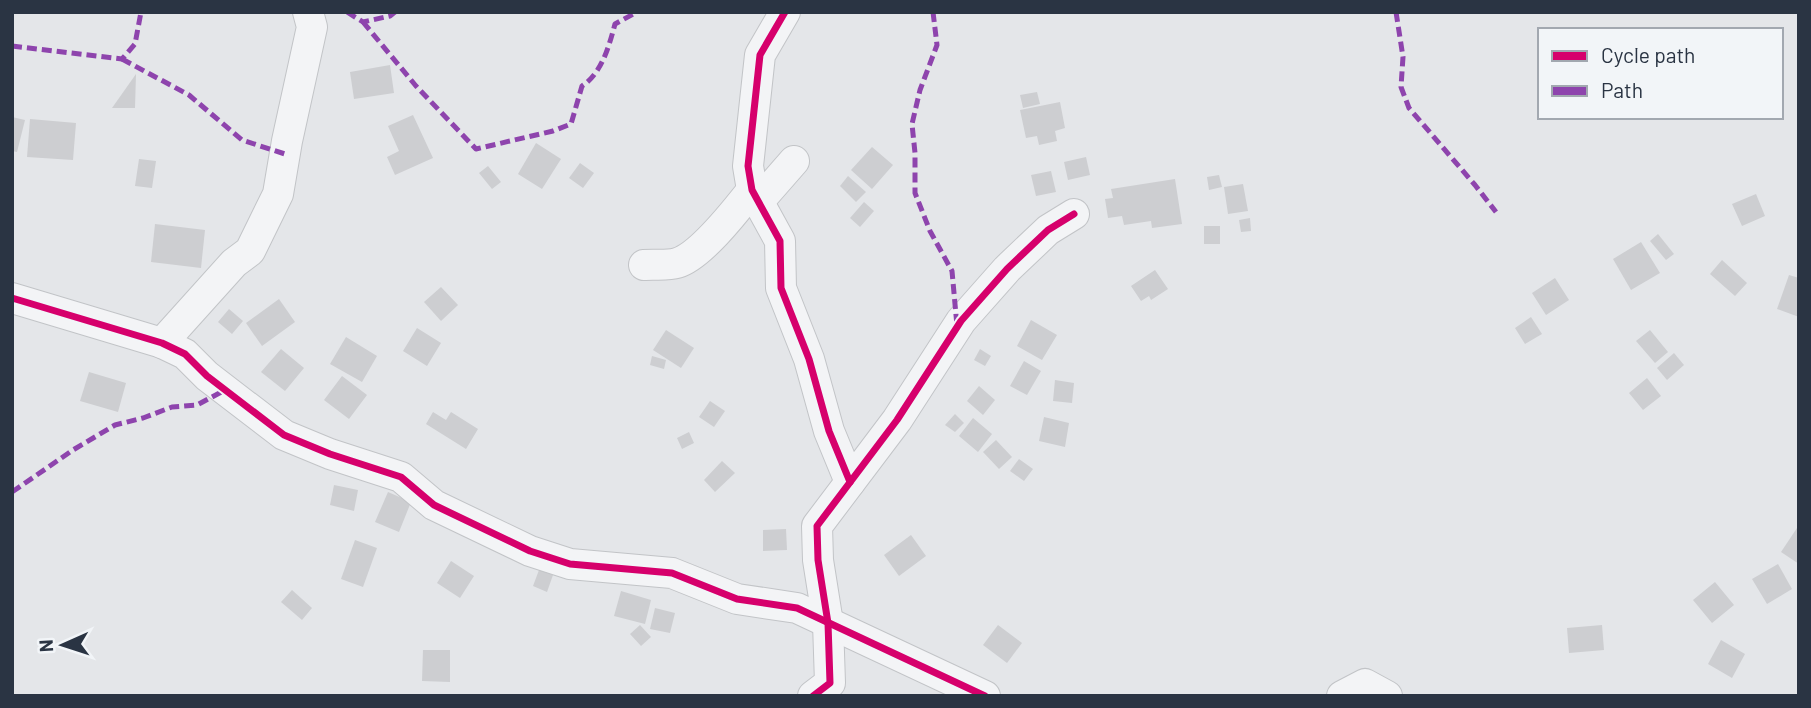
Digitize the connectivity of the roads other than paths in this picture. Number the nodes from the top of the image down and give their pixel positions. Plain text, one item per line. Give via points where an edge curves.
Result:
1 (308, 12) edge
2 (785, 12) edge
3 (794, 161) dead end
4 (752, 190) junction
5 (1074, 215) dead end
6 (644, 265) dead end
7 (12, 299) edge
8 (162, 343) junction
9 (850, 482) junction
10 (828, 623) junction
11 (813, 696) edge
12 (985, 696) edge
13 (1342, 696) edge
14 (1387, 696) edge

1 - 8 street via 312,27 278,194 250,251
2 - 4 street via 760,55 748,166
3 - 4 street via 766,193
4 - 6 street via 694,254 677,263
4 - 9 street via 780,241 781,288
5 - 9 street via 1048,230 961,321 897,420
7 - 8 street
8 - 10 street via 185,354 284,435 401,477 434,505 530,551 570,564 672,573 737,599 797,608
9 - 10 street via 817,526
10 - 11 street via 830,683
10 - 12 street
13 - 14 street via 1365,684

